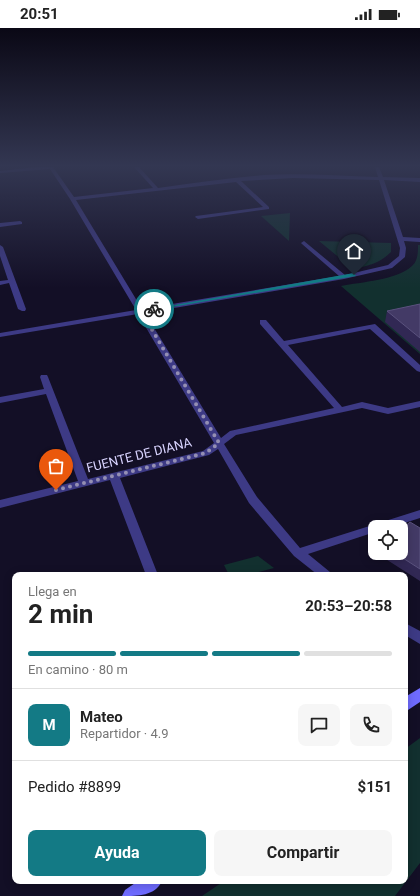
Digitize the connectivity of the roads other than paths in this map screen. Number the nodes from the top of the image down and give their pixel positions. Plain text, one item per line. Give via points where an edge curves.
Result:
1 (78, 208) edge
2 (266, 208) edge
3 (390, 208) edge
4 (198, 217) dead end
5 (20, 223) dead end
6 (0, 225) edge
7 (401, 239) junction
8 (420, 240) edge
9 (304, 243) dead end
10 (0, 247) edge
11 (3, 263) edge
12 (344, 276) junction
13 (12, 281) junction
14 (0, 283) edge
15 (22, 309) dead end
16 (141, 311) junction
17 (264, 322) dead end
18 (0, 335) edge
19 (282, 344) junction
20 (420, 369) edge
21 (44, 377) dead end
22 (49, 392) junction
23 (0, 400) edge
24 (420, 404) edge
25 (339, 409) junction
26 (219, 443) junction
27 (114, 476) junction
28 (84, 483) junction
29 (0, 504) edge
30 (420, 514) edge
31 (402, 520) edge
32 (368, 530) edge
33 (298, 553) junction
34 (151, 572) edge
35 (322, 572) edge
36 (408, 630) edge
37 (420, 638) edge
38 (420, 694) edge
39 (408, 703) edge
40 (148, 884) edge
41 (130, 896) edge

1 - 16 street
2 - 4 street
3 - 7 street
5 - 6 street
7 - 8 street
7 - 12 street via 402,257 390,267
9 - 12 street
10 - 11 street
11 - 13 street
12 - 16 street
13 - 14 street
13 - 15 street
16 - 18 street
16 - 26 street
17 - 19 street
19 - 20 street via 372,326
19 - 25 street
21 - 22 street
22 - 23 street
22 - 28 street
24 - 25 street, FUENTE DE DIANA via 388,411 362,404
25 - 26 street, FUENTE DE DIANA via 233,433
26 - 27 street, FUENTE DE DIANA via 206,453
26 - 33 street via 253,500
27 - 28 street, FUENTE DE DIANA
27 - 34 street
28 - 29 street, FUENTE DE DIANA
30 - 31 street
32 - 33 street
33 - 35 street
36 - 37 street
38 - 39 main road
40 - 41 main road

